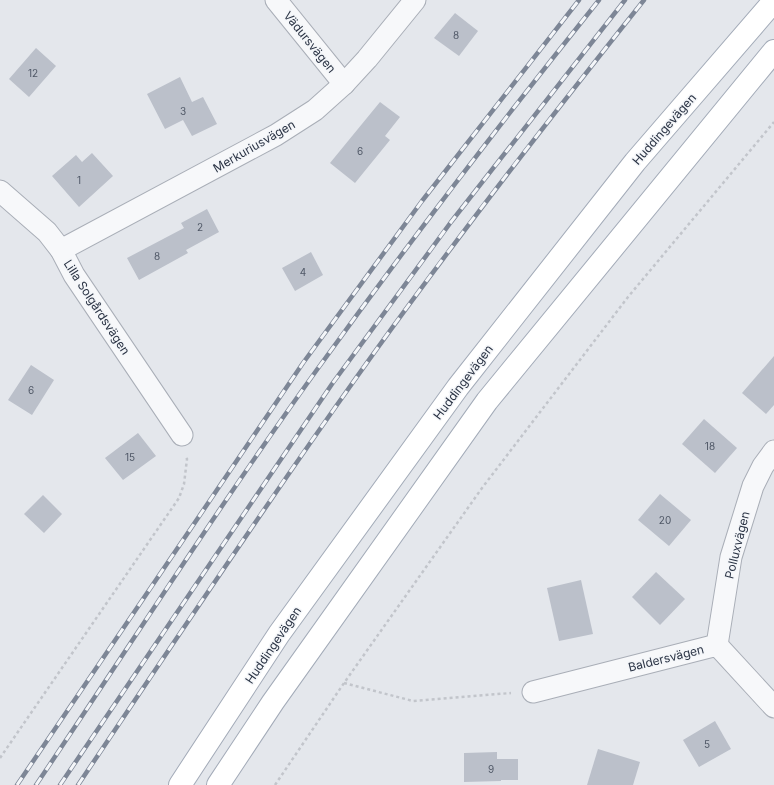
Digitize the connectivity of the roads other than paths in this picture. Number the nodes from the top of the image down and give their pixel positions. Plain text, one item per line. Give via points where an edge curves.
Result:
1 (276, 0) edge
2 (415, 0) edge
3 (774, 1) edge
4 (774, 51) edge
5 (344, 84) junction
6 (0, 191) edge
7 (61, 250) junction
8 (182, 435) road end
9 (774, 450) edge
10 (717, 644) junction
11 (533, 692) road end
12 (774, 707) edge
13 (180, 785) edge
14 (218, 785) edge

1 - 5 street, Vädursvägen
2 - 5 street, Merkuriusvägen
3 - 13 main road, Huddingevägen via 635,162 458,387 280,634
4 - 14 main road via 486,401 273,702
5 - 7 street, Merkuriusvägen via 315,110 276,135
6 - 7 street, Lilla Solgårdsvägen via 47,232
7 - 8 street, Lilla Solgårdsvägen via 74,275
9 - 10 street, Polluxvägen via 753,486 731,557
10 - 11 street, Baldersvägen
10 - 12 street, Baldersvägen

